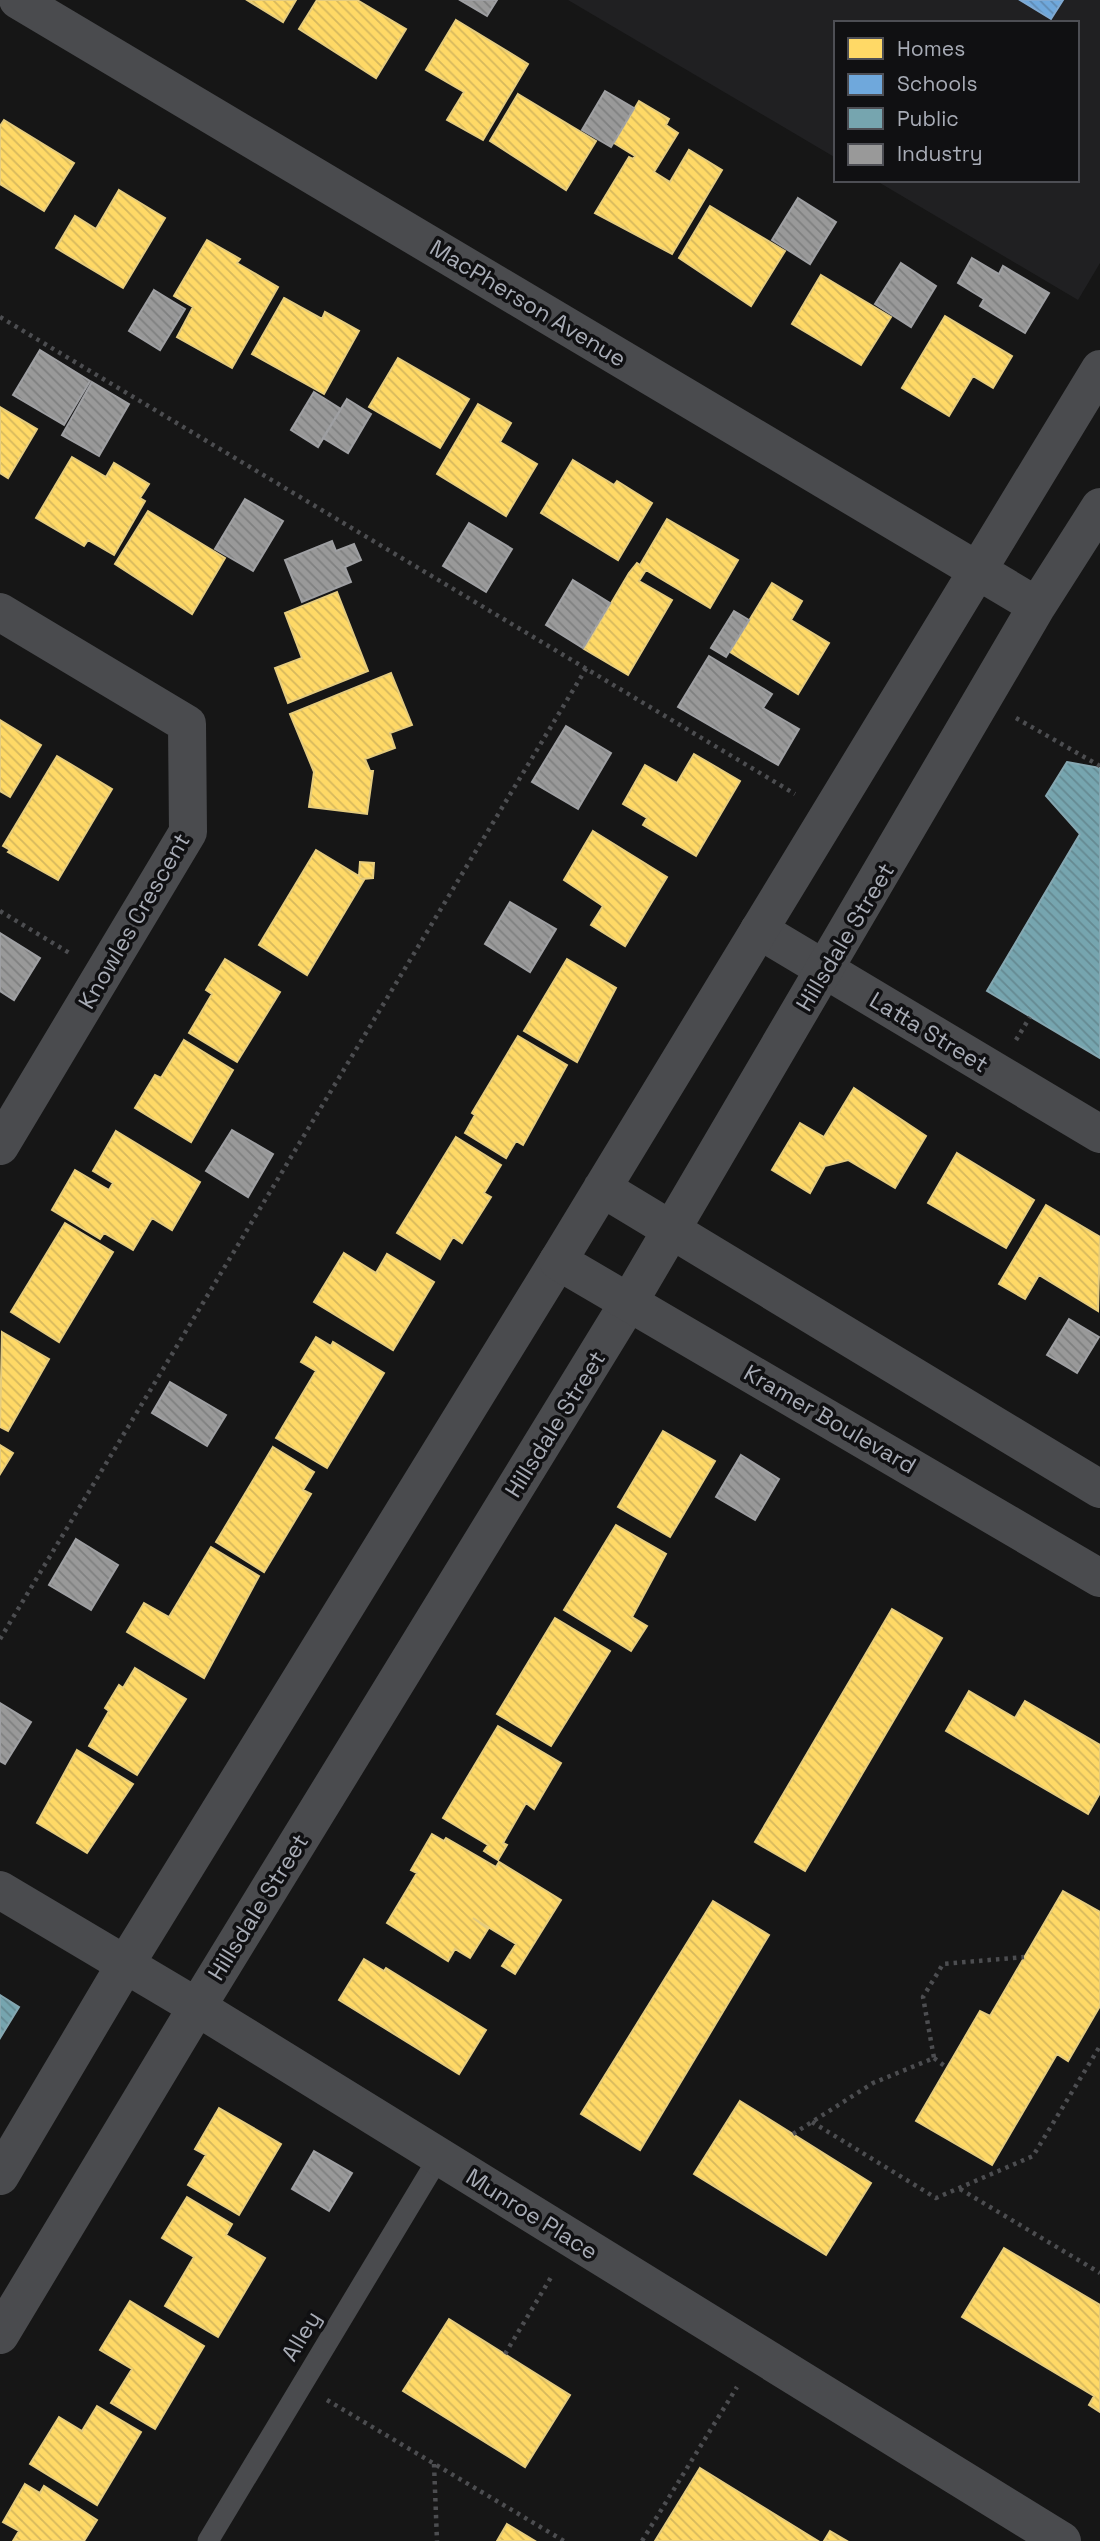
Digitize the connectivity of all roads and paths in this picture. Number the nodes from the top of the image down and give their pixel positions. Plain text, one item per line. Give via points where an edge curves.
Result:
1 (18, 0) edge
2 (0, 317) edge
3 (1100, 369) edge
4 (1100, 507) edge
5 (976, 570) junction
6 (1037, 607) junction
7 (0, 612) edge
8 (587, 667) junction
9 (985, 700) junction
10 (1100, 766) edge
11 (829, 815) junction
12 (0, 911) edge
13 (759, 930) junction
14 (826, 970) junction
15 (106, 974) junction
16 (1100, 1134) edge
17 (0, 1146) edge
18 (602, 1188) junction
19 (673, 1230) junction
20 (558, 1261) junction
21 (629, 1302) junction
22 (1100, 1489) edge
23 (1100, 1578) edge
24 (0, 1639) edge
25 (0, 1890) edge
26 (1024, 1957) dead end
27 (125, 1965) junction
28 (197, 2007) junction
29 (1100, 2046) edge
30 (934, 2058) junction
31 (946, 2067) dead end
32 (812, 2122) junction
33 (793, 2134) dead end
34 (439, 2157) junction
35 (0, 2176) edge
36 (959, 2188) junction
37 (574, 2240) junction
38 (1100, 2273) edge
39 (0, 2335) edge
40 (505, 2354) dead end
41 (757, 2354) junction
42 (302, 2385) junction
43 (434, 2464) junction
44 (208, 2541) edge
45 (437, 2541) edge
46 (564, 2541) edge
47 (642, 2541) edge
48 (1062, 2541) edge

1 - 5 street, MacPherson Avenue
2 - 8 path
3 - 5 street
4 - 6 street, Hillsdale Street
5 - 6 street, MacPherson Avenue
5 - 11 street
6 - 9 street, Hillsdale Street
7 - 15 street, Knowles Crescent via 187,724 188,832
8 - 11 path
8 - 24 path
9 - 10 path
9 - 14 street, Hillsdale Street
11 - 13 street
12 - 15 path
13 - 14 street, Latta Street
13 - 18 street
14 - 16 street, Latta Street
14 - 19 street, Hillsdale Street
15 - 17 street, Knowles Crescent
18 - 19 street
18 - 20 street
19 - 21 street, Hillsdale Street
19 - 22 street
20 - 21 street, Kramer Boulevard
20 - 27 street
21 - 23 street, Kramer Boulevard
21 - 28 street, Hillsdale Street
25 - 27 street, Munroe Place
26 - 30 path via 943,1964 923,1997
27 - 28 street, Munroe Place
27 - 35 street
28 - 34 street, Munroe Place
28 - 39 street, Hillsdale Street
29 - 36 path via 1033,2156
30 - 31 path
30 - 32 path via 873,2083
32 - 33 path
32 - 36 path via 936,2198
34 - 37 street, Munroe Place
34 - 42 lane, Alley
36 - 38 path
37 - 40 path
37 - 41 street, Munroe Place
41 - 47 path
41 - 48 street, Munroe Place
42 - 43 path
42 - 44 lane, Alley
43 - 45 path
43 - 46 path

